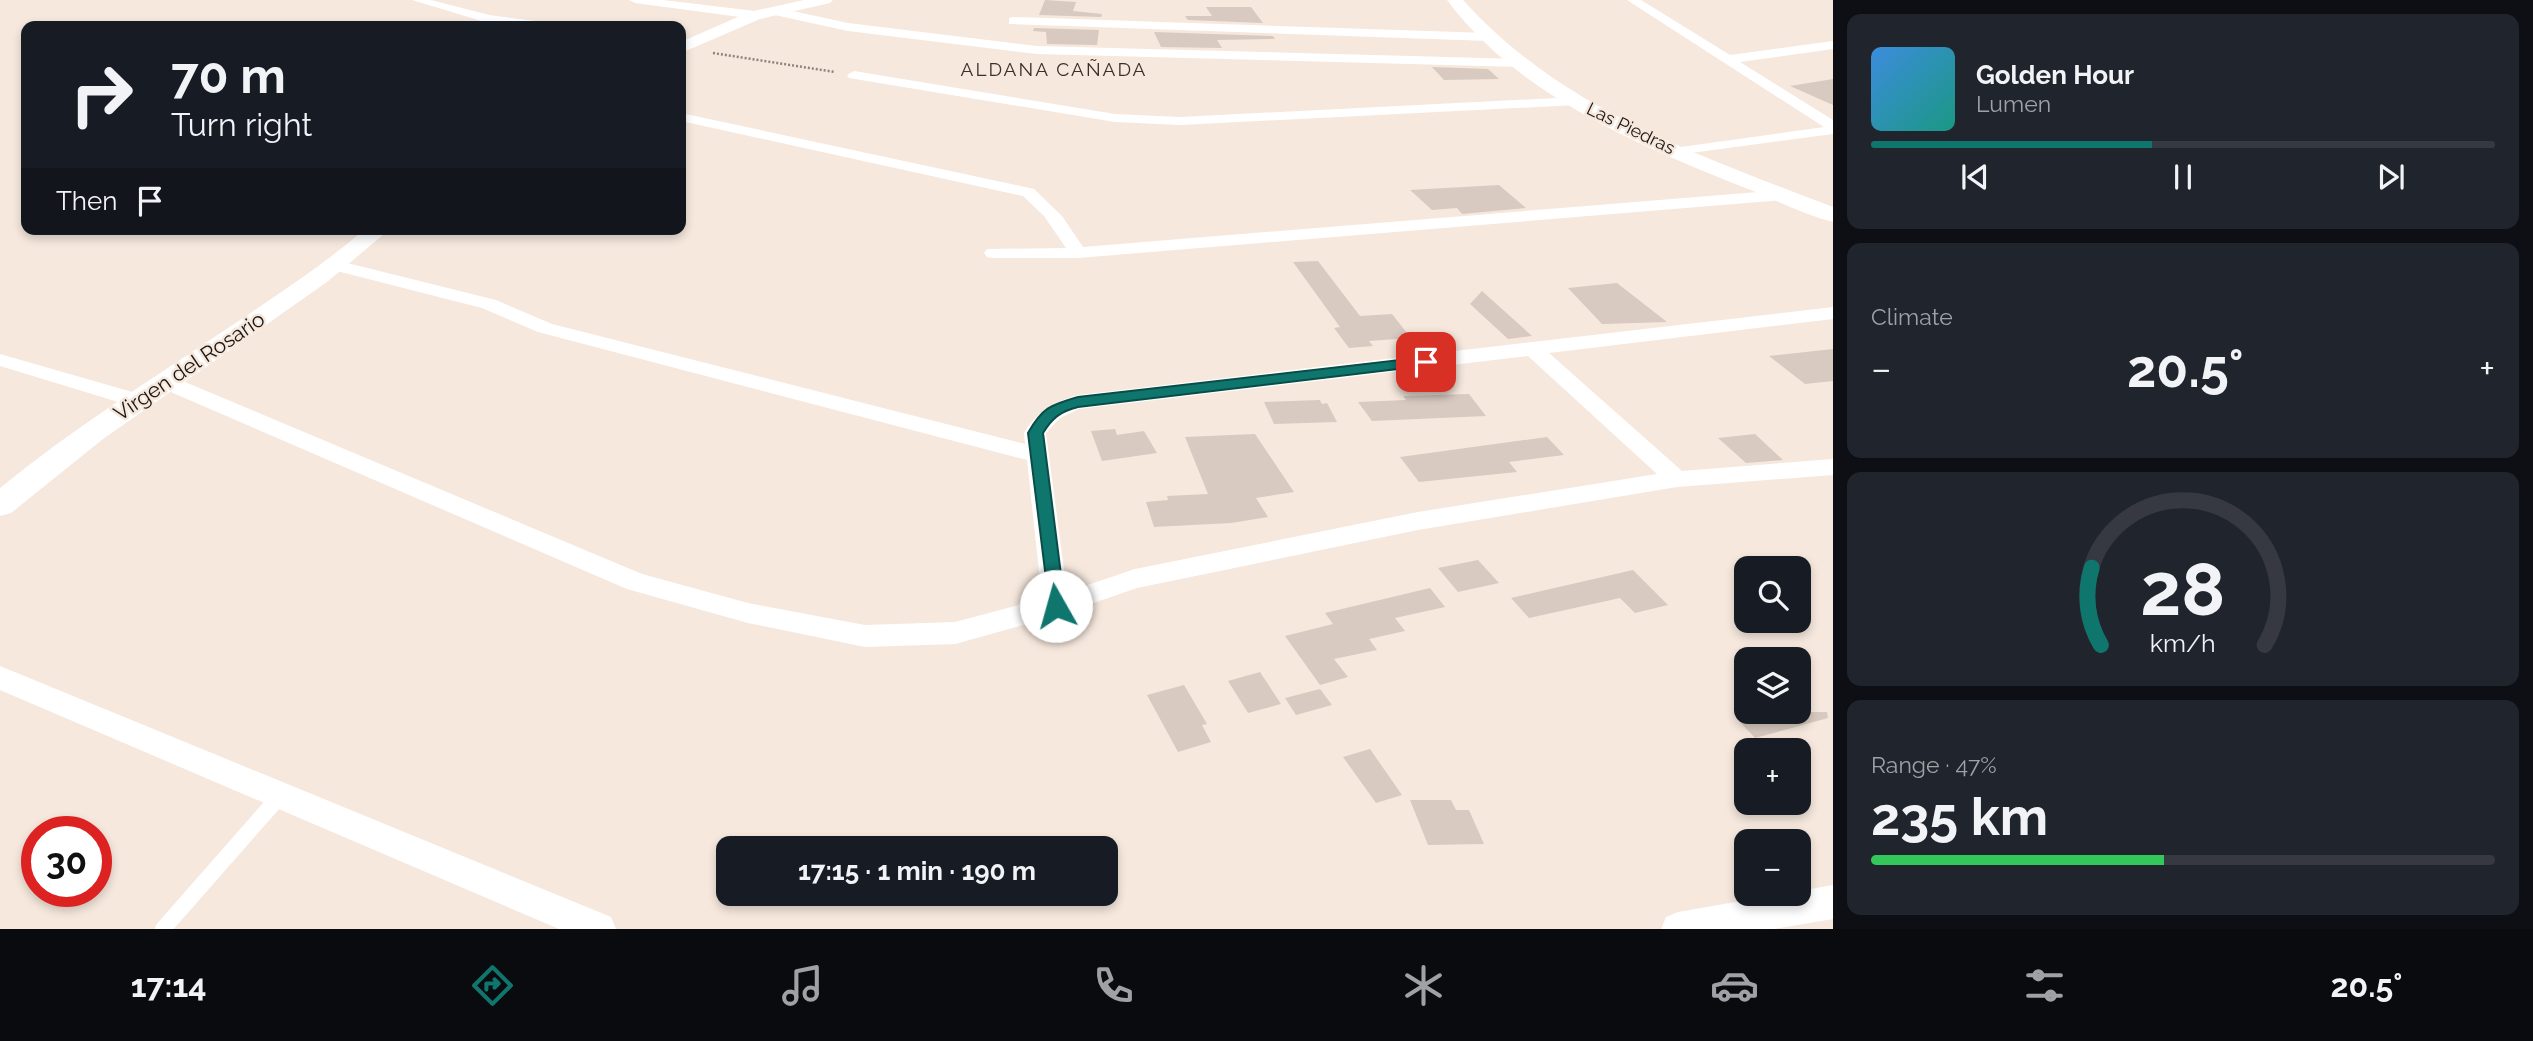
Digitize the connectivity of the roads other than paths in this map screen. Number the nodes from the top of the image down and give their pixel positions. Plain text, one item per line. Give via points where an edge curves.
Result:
1 (418, 0) edge
2 (635, 0) edge
3 (825, 0) edge
4 (1455, 0) edge
5 (1633, 0) edge
6 (774, 11) junction
7 (755, 15) junction
8 (504, 21) edge
9 (1013, 21) dead end
10 (1488, 37) junction
11 (686, 46) edge
12 (1833, 46) edge
13 (1730, 59) junction
14 (1521, 63) junction
15 (853, 75) road end
16 (1576, 101) junction
17 (686, 118) edge
18 (1833, 128) edge
19 (1681, 152) junction
20 (1783, 195) junction
21 (1833, 215) edge
22 (372, 235) edge
23 (993, 253) dead end
24 (1078, 253) junction
25 (335, 265) junction
26 (1833, 313) edge
27 (1533, 349) junction
28 (0, 359) edge
29 (166, 382) junction
30 (138, 401) junction
31 (1038, 455) junction
32 (1833, 467) edge
33 (1677, 479) junction
34 (0, 505) edge
35 (1056, 606) junction
36 (0, 678) edge
37 (279, 797) junction
38 (1833, 902) edge
39 (163, 929) edge
40 (599, 929) edge
41 (1678, 929) edge

1 - 8 street
2 - 7 street
3 - 6 street
4 - 10 street, Las Piedras
5 - 13 street
6 - 7 street
6 - 14 street via 848,27 1037,50
7 - 11 street
9 - 10 street
10 - 14 street, Las Piedras
12 - 13 street
13 - 18 street
14 - 16 street, Las Piedras
15 - 16 street via 1115,118 1180,121
16 - 19 street, Las Piedras
17 - 24 street via 1028,192 1045,204
18 - 19 street
19 - 20 street, Las Piedras
20 - 21 street, Las Piedras
20 - 24 street
22 - 25 street, Virgen del Rosario
23 - 24 street
25 - 29 street, Virgen del Rosario
25 - 31 street via 489,304 545,328
26 - 27 street
27 - 31 street via 1078,402 1045,416 1035,433
27 - 33 street
28 - 30 street
29 - 30 street, Virgen del Rosario
29 - 35 street via 636,582 748,613 865,636 955,633
30 - 34 street, Virgen del Rosario
31 - 35 street
32 - 33 street
33 - 35 street via 1418,521 1135,579
36 - 37 street
37 - 39 lane
37 - 40 street
38 - 41 street

